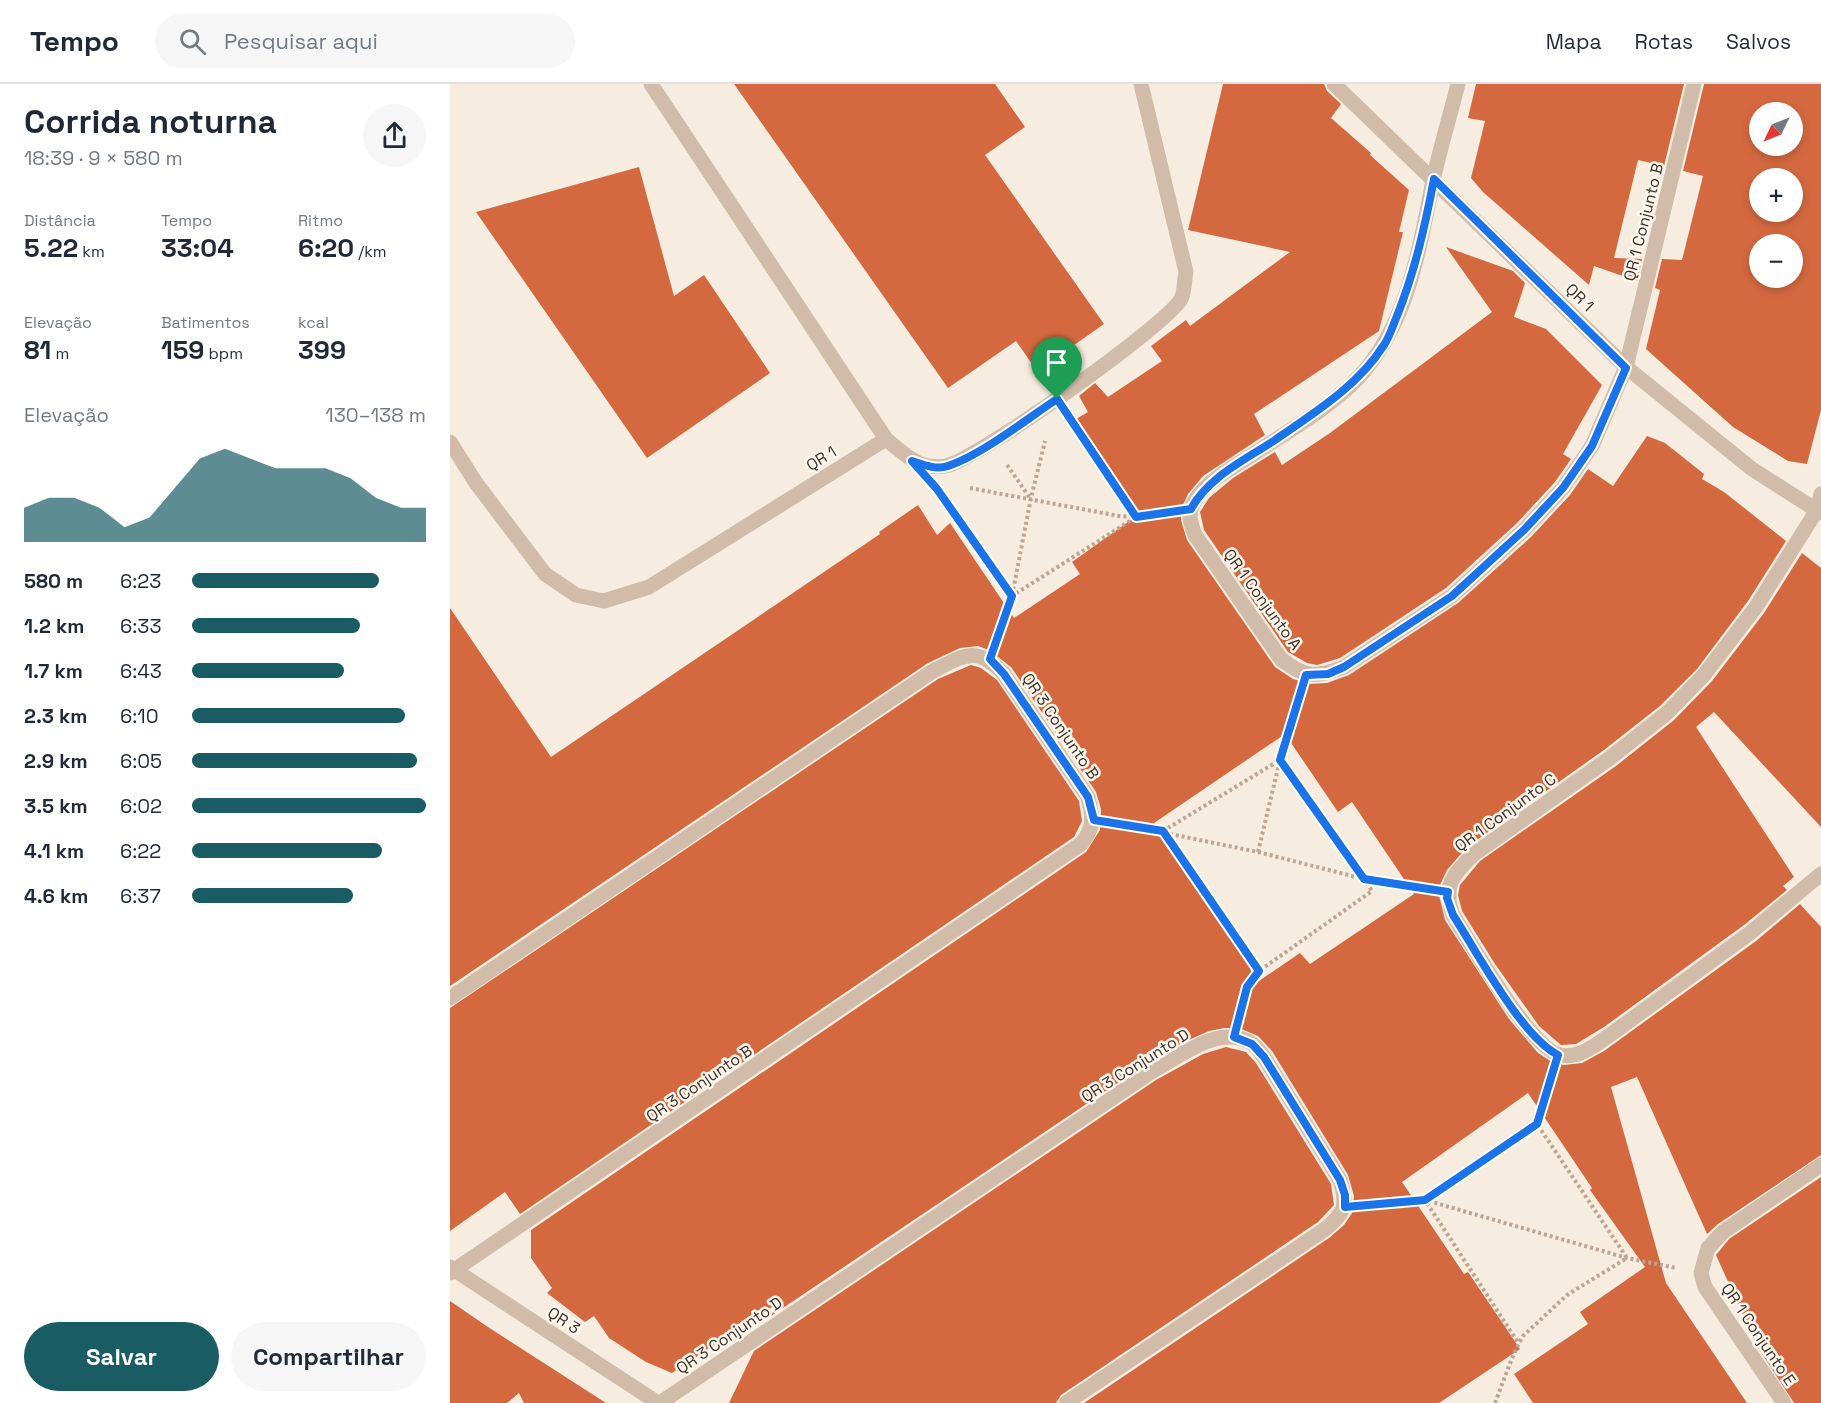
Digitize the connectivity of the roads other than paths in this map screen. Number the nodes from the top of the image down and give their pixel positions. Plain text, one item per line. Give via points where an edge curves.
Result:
1 (651, 84) edge
2 (1140, 84) edge
3 (1334, 84) edge
4 (1458, 84) edge
5 (1694, 84) edge
6 (1434, 179) junction
7 (1626, 368) junction
8 (886, 439) junction
9 (450, 442) edge
10 (1821, 494) edge
11 (1819, 512) edge
12 (1821, 874) edge
13 (450, 998) edge
14 (1821, 1166) edge
15 (452, 1270) edge
16 (659, 1403) edge
17 (1066, 1403) edge
18 (1784, 1403) edge

1 - 8 street
2 - 8 street via 1186,272 1181,299 1164,319 1060,404 947,466 928,467 912,461
3 - 6 street, QR 1
4 - 6 street
5 - 7 street, QR 1 Conjunto B
6 - 7 street, QR 1
6 - 7 street, QR 1 Conjunto A via 1421,245 1385,344 1358,378 1321,409 1213,481 1191,509 1195,535 1281,659 1306,675 1328,674 1452,596 1563,488 1592,446
7 - 11 street, QR 1 via 1752,469
8 - 9 street, QR 1 via 649,587 604,601 576,595 545,574
10 - 11 street, QR 1 Conjunto C
11 - 12 street, QR 1 Conjunto C via 1756,607 1704,675 1667,713 1610,758 1474,854 1454,873 1447,898 1453,915 1527,1029 1546,1049 1574,1056 1611,1035 1750,933
13 - 15 street, QR 3 Conjunto B via 933,671 961,658 976,655 990,659 1004,674 1088,797 1094,820 1081,844
14 - 18 street, QR 1 Conjunto E via 1723,1232 1708,1248 1701,1273 1705,1287
15 - 16 street, QR 3
16 - 17 street, QR 3 Conjunto D via 1151,1072 1210,1040 1225,1036 1252,1044 1264,1057 1340,1180 1345,1207 1324,1230

